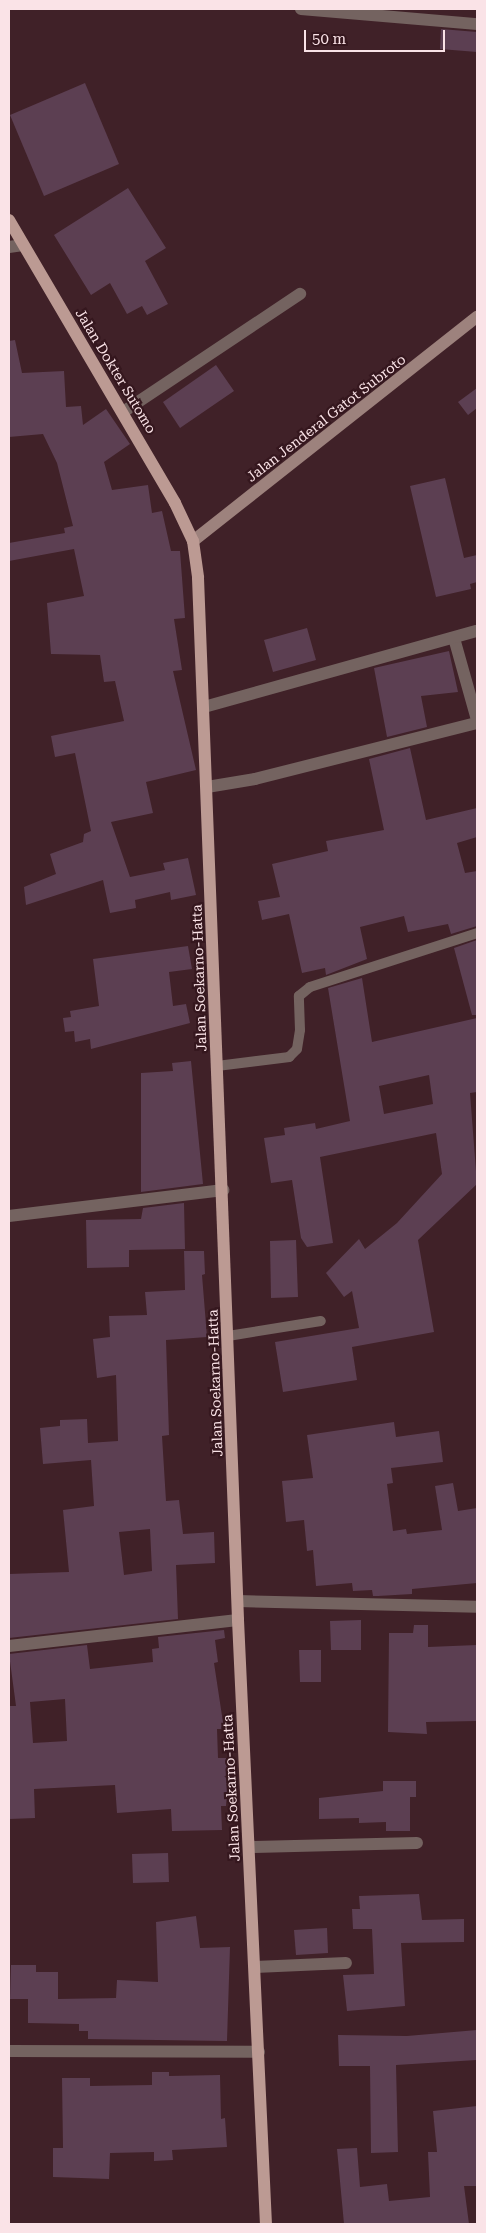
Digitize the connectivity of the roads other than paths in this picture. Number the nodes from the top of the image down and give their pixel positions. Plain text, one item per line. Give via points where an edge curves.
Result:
1 (301, 9) edge
2 (477, 24) edge
3 (9, 220) edge
4 (23, 245) junction
5 (9, 247) edge
6 (300, 294) dead end
7 (477, 317) edge
8 (123, 412) junction
9 (193, 541) junction
10 (477, 631) edge
11 (454, 638) junction
12 (204, 707) junction
13 (477, 721) edge
14 (208, 787) junction
15 (477, 933) edge
16 (217, 1066) junction
17 (223, 1190) junction
18 (9, 1216) edge
19 (320, 1320) dead end
20 (228, 1336) junction
21 (238, 1601) junction
22 (477, 1608) edge
23 (238, 1620) junction
24 (9, 1646) edge
25 (417, 1843) dead end
26 (249, 1847) junction
27 (346, 1963) dead end
28 (255, 1967) junction
29 (9, 2052) edge
30 (259, 2052) junction
31 (266, 2224) edge

1 - 2 street
3 - 4 main road, Jalan Dokter Sutomo
4 - 5 street
4 - 8 main road, Jalan Dokter Sutomo
6 - 8 street
7 - 9 main road, Jalan Jenderal Gatot Subroto
8 - 9 main road, Jalan Dokter Sutomo
9 - 12 main road, Jalan Soekarno-Hatta
10 - 11 street
11 - 12 street
11 - 13 street
12 - 14 main road, Jalan Soekarno-Hatta
13 - 14 street via 240,782
14 - 16 main road, Jalan Soekarno-Hatta
15 - 16 lane via 310,986 299,996 297,1049 289,1057
16 - 17 main road, Jalan Soekarno-Hatta
17 - 18 street
17 - 20 main road, Jalan Soekarno-Hatta
19 - 20 lane
20 - 21 main road, Jalan Soekarno-Hatta
21 - 22 street
21 - 23 main road, Jalan Soekarno-Hatta
23 - 24 street
23 - 26 main road, Jalan Soekarno-Hatta
25 - 26 street
26 - 28 main road, Jalan Soekarno-Hatta
27 - 28 street
28 - 30 main road, Jalan Soekarno-Hatta
29 - 30 street
30 - 31 main road, Jalan Soekarno-Hatta

